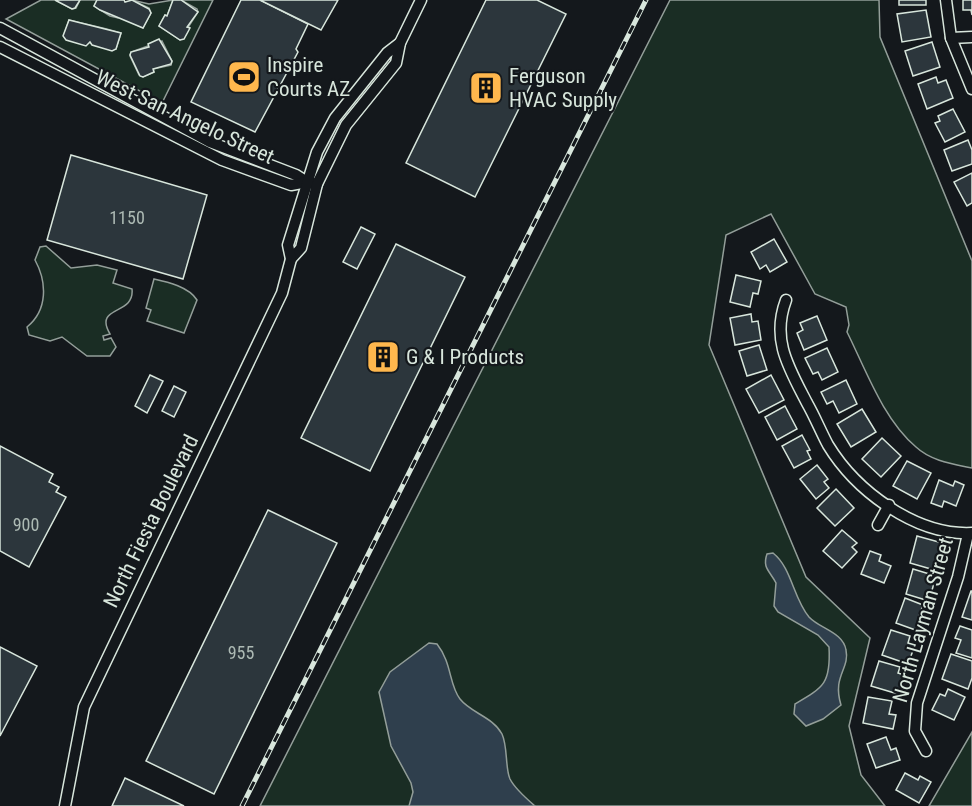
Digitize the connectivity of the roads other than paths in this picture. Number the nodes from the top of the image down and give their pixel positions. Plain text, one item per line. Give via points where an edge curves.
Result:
1 (421, 0) edge
2 (946, 0) edge
3 (0, 28) edge
4 (972, 37) edge
5 (951, 38) junction
6 (0, 47) edge
7 (972, 89) edge
8 (312, 183) junction
9 (786, 300) dead end
10 (889, 505) junction
11 (878, 525) dead end
12 (970, 533) edge
13 (926, 751) dead end
14 (65, 806) edge

1 - 8 street, North Fiesta Boulevard via 400,43 387,53 334,118 317,152
2 - 5 street
3 - 8 street, West San Angelo Street via 210,141
4 - 5 street
5 - 7 street
6 - 8 street, West San Angelo Street via 222,160 291,185
8 - 14 street, North Fiesta Boulevard via 288,245 291,259 282,293 84,707
9 - 10 street via 778,329 795,380 844,466 868,492
10 - 11 street
10 - 12 street via 933,528
12 - 13 street, North Layman Street via 917,703 915,731

